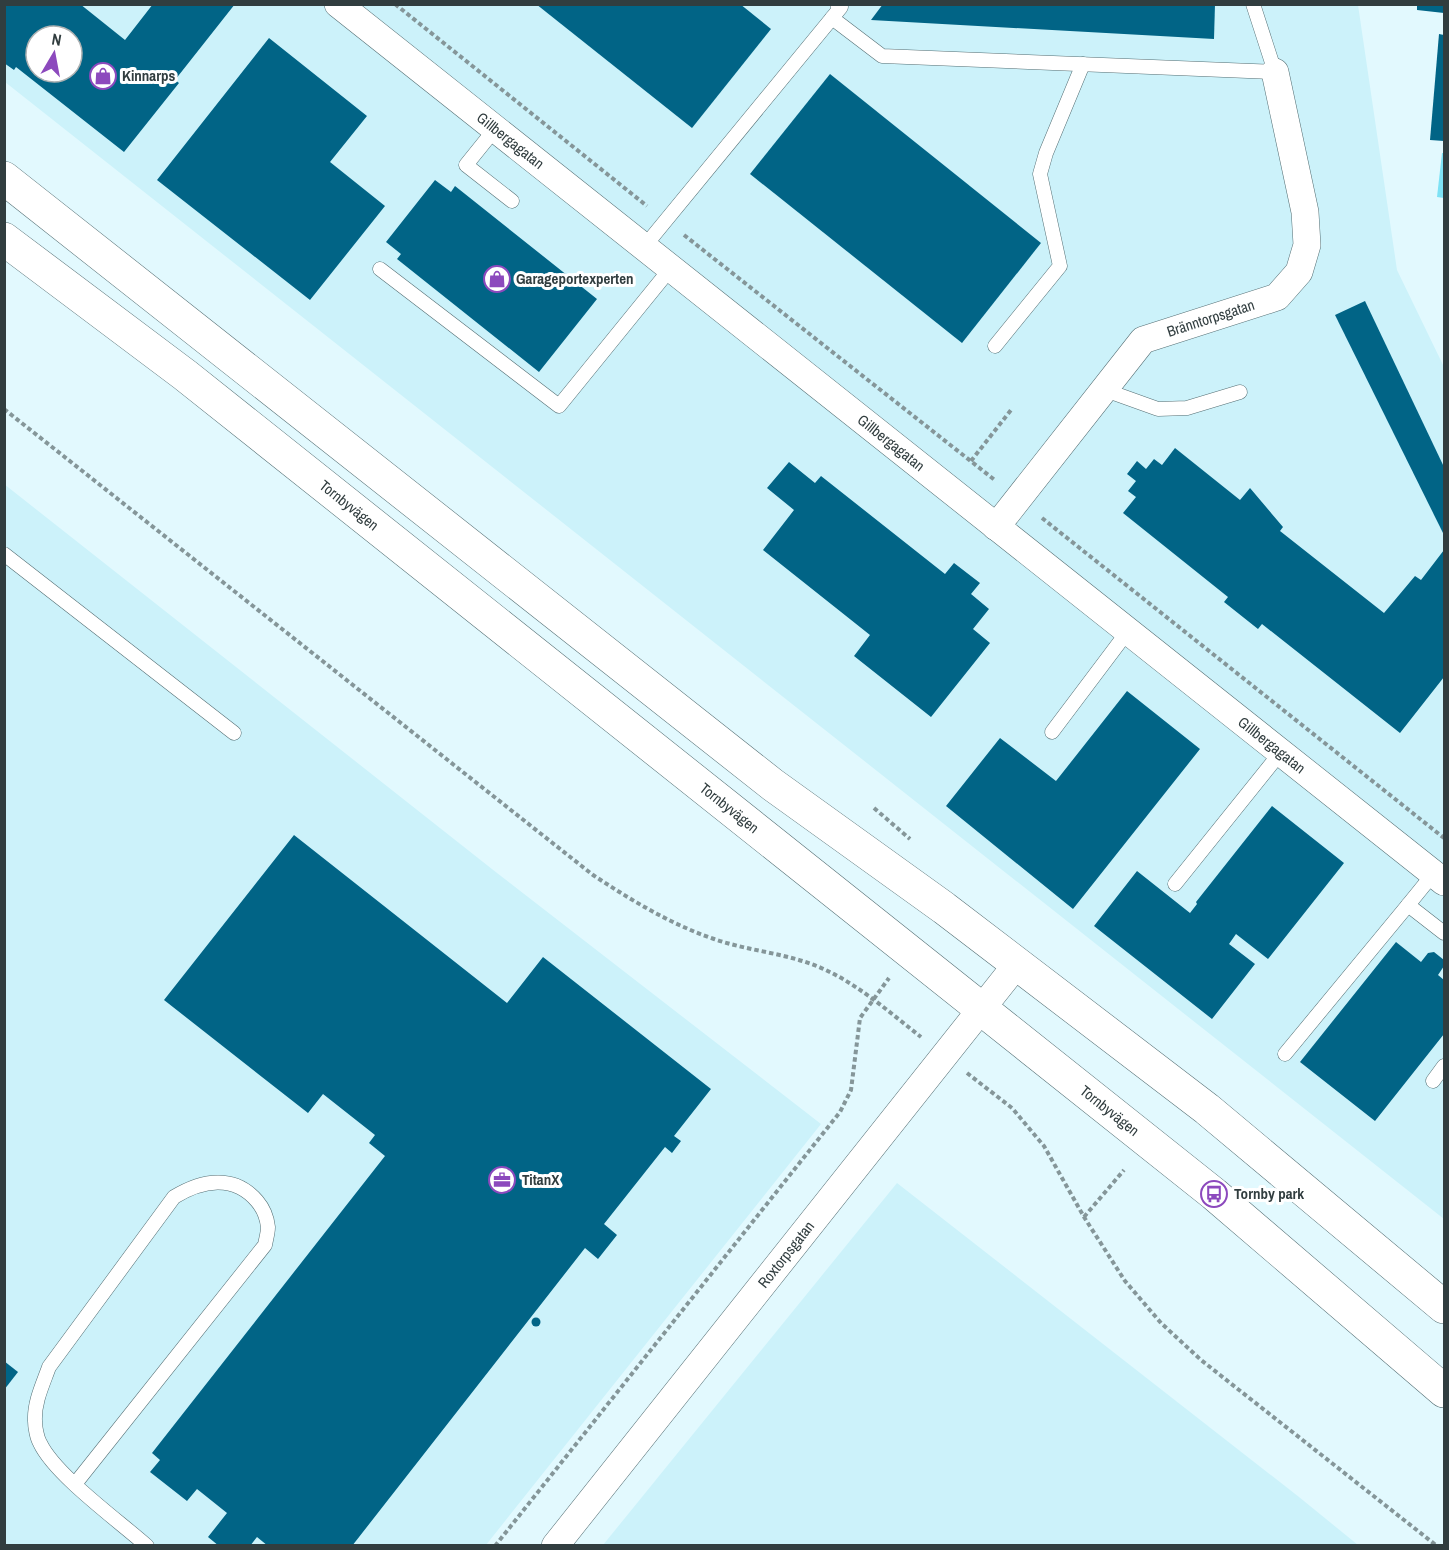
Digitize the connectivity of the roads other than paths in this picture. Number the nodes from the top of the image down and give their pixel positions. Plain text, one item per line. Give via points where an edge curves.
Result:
1 (338, 4) edge
2 (1253, 4) edge
3 (838, 9) edge
4 (1083, 64) junction
5 (1275, 72) junction
6 (495, 129) junction
7 (4, 178) edge
8 (512, 201) dead end
9 (4, 239) edge
10 (644, 247) junction
11 (671, 268) junction
12 (380, 269) dead end
13 (995, 346) dead end
14 (1105, 390) junction
15 (1240, 392) dead end
16 (996, 527) junction
17 (4, 554) edge
18 (1128, 631) junction
19 (1052, 732) dead end
20 (234, 733) dead end
21 (1281, 752) junction
22 (1439, 878) edge
23 (1174, 884) dead end
24 (1408, 905) junction
25 (1444, 933) edge
26 (1017, 964) junction
27 (981, 1008) junction
28 (1286, 1054) dead end
29 (1444, 1066) edge
30 (1433, 1081) dead end
31 (1444, 1308) edge
32 (1444, 1391) edge
33 (75, 1484) junction
34 (147, 1545) edge
35 (555, 1545) edge

1 - 6 street, Gillbergagatan
2 - 5 lane
3 - 4 lane via 882,56
3 - 10 lane
4 - 5 lane
4 - 13 lane via 1040,174 1060,266
5 - 14 street, Bränntorpsgatan via 1305,212 1307,245 1299,272 1277,297 1143,340
6 - 8 lane via 466,165
6 - 10 street, Gillbergagatan
7 - 26 main road via 773,785
9 - 27 main road, Tornbyvägen via 185,375
10 - 11 street, Gillbergagatan
11 - 12 lane via 559,406
11 - 16 street, Gillbergagatan
14 - 15 lane via 1158,409 1187,408
14 - 16 street, Bränntorpsgatan
16 - 18 street, Gillbergagatan
17 - 20 lane
18 - 19 lane
18 - 21 street, Gillbergagatan
21 - 22 street, Gillbergagatan
21 - 23 lane
22 - 24 lane
24 - 25 lane
24 - 28 lane
26 - 27 street, Roxtorpsgatan
26 - 31 main road via 1207,1109
27 - 32 main road, Tornbyvägen via 1214,1194
27 - 35 street, Roxtorpsgatan
29 - 30 lane
33 - 33 lane via 40,1443 35,1421 39,1393 49,1367 174,1197 190,1187 215,1182 233,1184 249,1192 262,1207 268,1226 265,1245
33 - 34 lane

